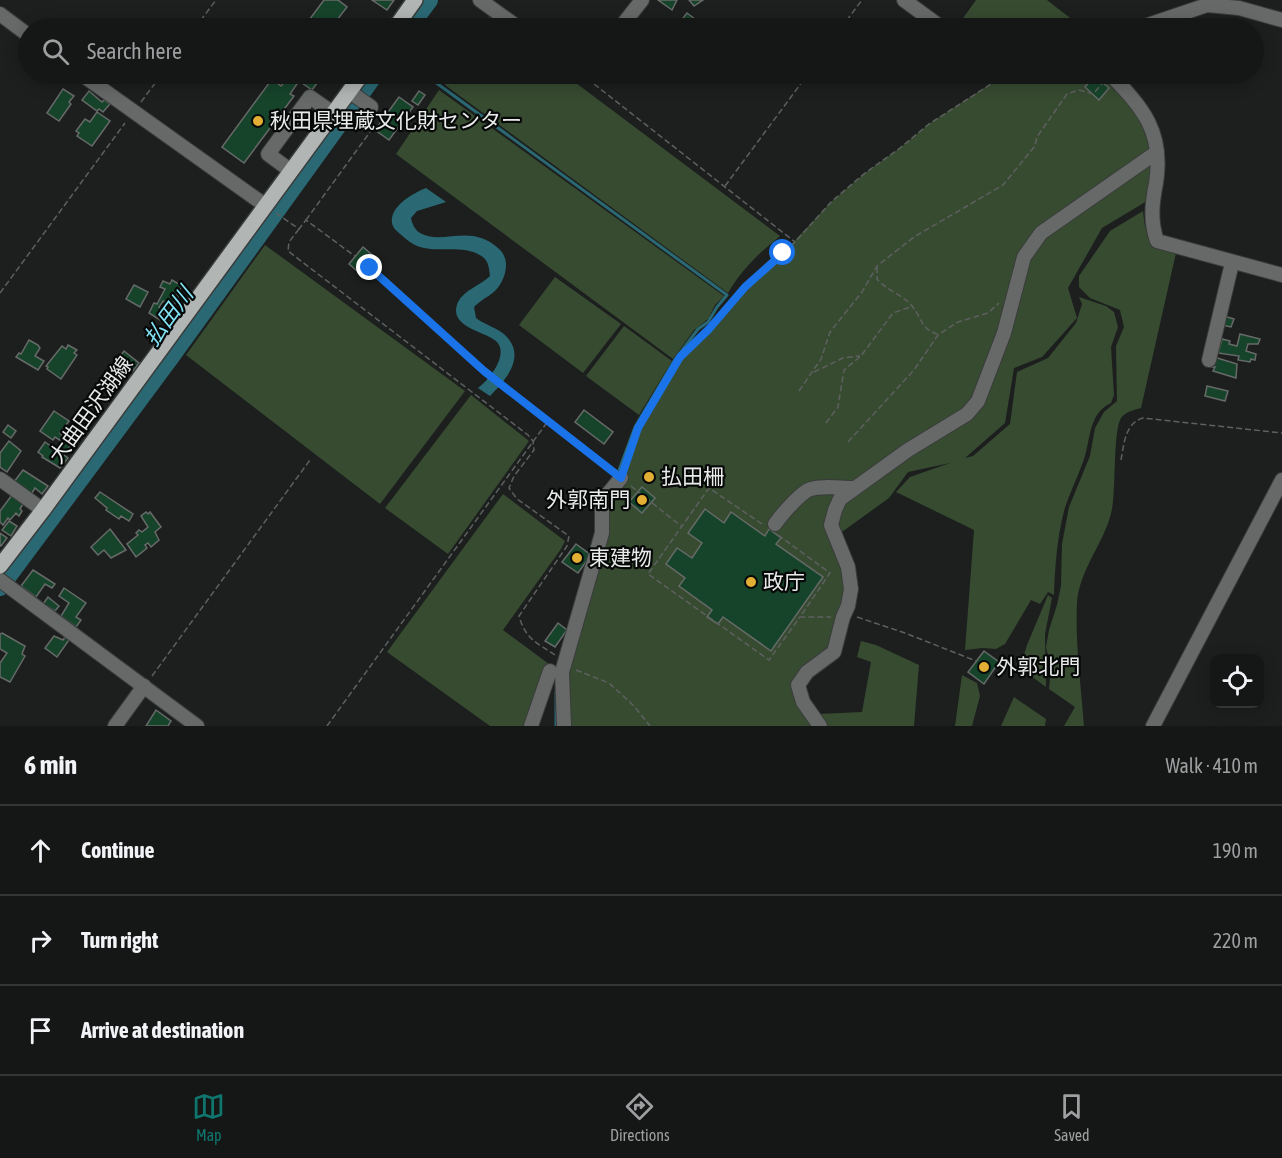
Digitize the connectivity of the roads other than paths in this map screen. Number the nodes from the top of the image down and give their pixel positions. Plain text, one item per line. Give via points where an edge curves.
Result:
1 (415, 0) edge
2 (480, 0) edge
3 (642, 0) edge
4 (904, 0) edge
5 (0, 14) edge
6 (402, 18) edge
7 (505, 18) edge
8 (628, 18) edge
9 (928, 18) edge
10 (1169, 18) edge
11 (1282, 20) edge
12 (18, 28) edge
13 (95, 84) edge
14 (355, 84) edge
15 (1119, 84) edge
16 (349, 92) junction
17 (371, 107) dead end
18 (333, 113) junction
19 (1157, 152) junction
20 (291, 171) junction
21 (266, 206) junction
22 (1233, 262) junction
23 (1282, 275) edge
24 (1209, 360) dead end
25 (621, 478) road end
26 (0, 479) edge
27 (1282, 480) edge
28 (855, 488) junction
29 (43, 510) junction
30 (773, 529) road end
31 (0, 566) edge
32 (0, 580) edge
33 (550, 671) dead end
34 (144, 686) junction
35 (115, 726) edge
36 (197, 726) edge
37 (531, 726) edge
38 (564, 726) edge
39 (819, 726) edge
40 (1153, 726) edge

1 - 6 main road
2 - 7 street
3 - 8 street
4 - 9 street
5 - 12 street
10 - 11 street via 1207,5 1239,8
13 - 21 street
14 - 16 main road, 大曲田沢湖線
15 - 19 street via 1150,122
16 - 17 street
16 - 18 main road, 大曲田沢湖線
18 - 20 main road, 大曲田沢湖線
18 - 20 street via 310,97 268,154
19 - 22 street via 1152,228 1157,241
19 - 28 street via 1041,232 1024,257 1004,333 978,401 967,414
20 - 21 main road, 大曲田沢湖線
21 - 29 main road, 大曲田沢湖線
22 - 23 street
22 - 24 street
25 - 38 street via 602,501 602,533 560,658
26 - 29 street
27 - 40 street
28 - 30 street via 809,490 782,514
28 - 39 street via 840,499 831,525 848,567 850,599 834,652 807,672 798,685 803,702
29 - 31 main road, 大曲田沢湖線
32 - 34 street
33 - 37 street
34 - 35 street
34 - 36 street

